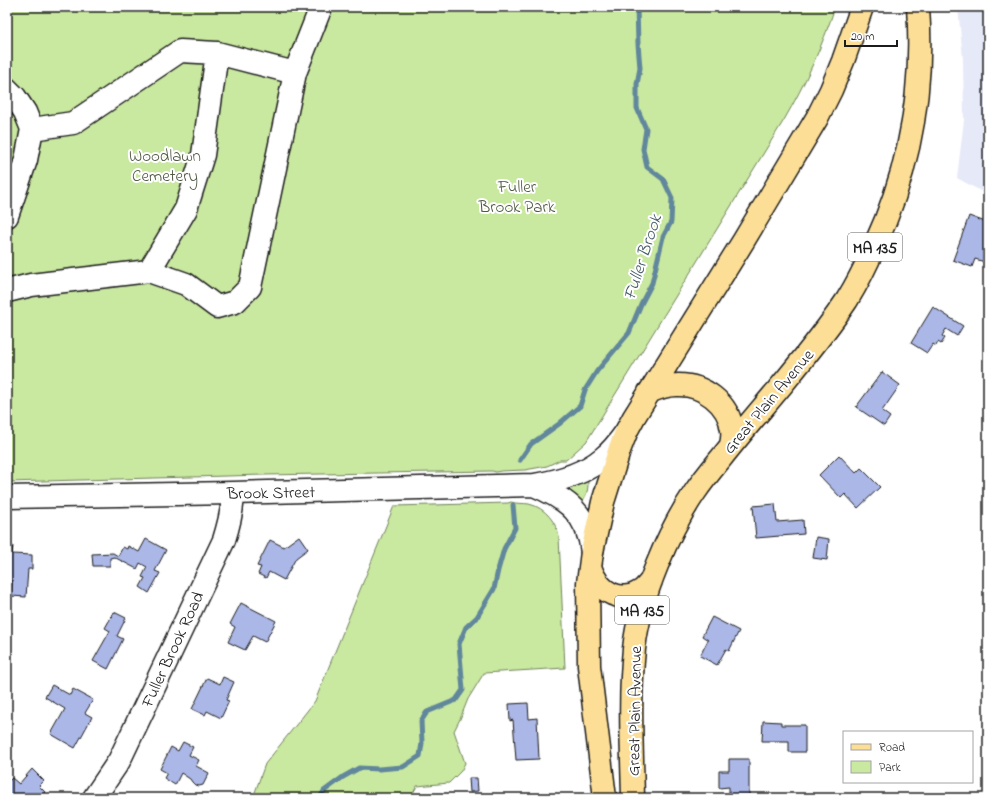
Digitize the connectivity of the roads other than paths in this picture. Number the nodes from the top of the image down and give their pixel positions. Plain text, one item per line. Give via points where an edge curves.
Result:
1 (321, 7) edge
2 (862, 7) edge
3 (918, 7) edge
4 (217, 53) junction
5 (295, 73) junction
6 (7, 90) edge
7 (32, 129) junction
8 (7, 216) edge
9 (150, 271) junction
10 (7, 290) edge
11 (650, 392) junction
12 (627, 430) junction
13 (731, 445) junction
14 (534, 485) junction
15 (233, 493) junction
16 (7, 497) edge
17 (591, 559) junction
18 (651, 581) junction
19 (94, 798) edge
20 (605, 798) edge
21 (633, 798) edge

1 - 5 street
2 - 11 main road, Great Plain Avenue via 843,62 817,118
3 - 13 main road, Great Plain Avenue / MA 135 via 919,62 912,132 898,186 879,238 856,285 830,325
4 - 5 street
4 - 7 street via 180,51 73,123
4 - 9 street via 203,155 186,209
5 - 9 street via 250,287 235,302 217,307 186,284
6 - 7 street via 25,112
7 - 8 street via 26,160
9 - 10 street
11 - 12 main road, Great Plain Avenue
11 - 13 main road via 677,384 688,385 712,396 725,410 729,419 732,428
12 - 14 street, Brook Street via 612,450 593,466 572,476
12 - 17 main road, Great Plain Avenue via 603,502
13 - 18 main road, Great Plain Avenue / MA 135 via 688,503 664,548
14 - 15 street, Brook Street
14 - 17 street, Brook Street via 556,495 580,516 589,533
15 - 16 street, Brook Street
15 - 19 street, Fuller Brook Road via 231,516 224,540 119,761
17 - 18 main road via 598,583 603,589 617,596 625,597 639,593
17 - 20 main road, Great Plain Avenue via 588,596 589,666
18 - 21 main road, Great Plain Avenue / MA 135 via 634,648

